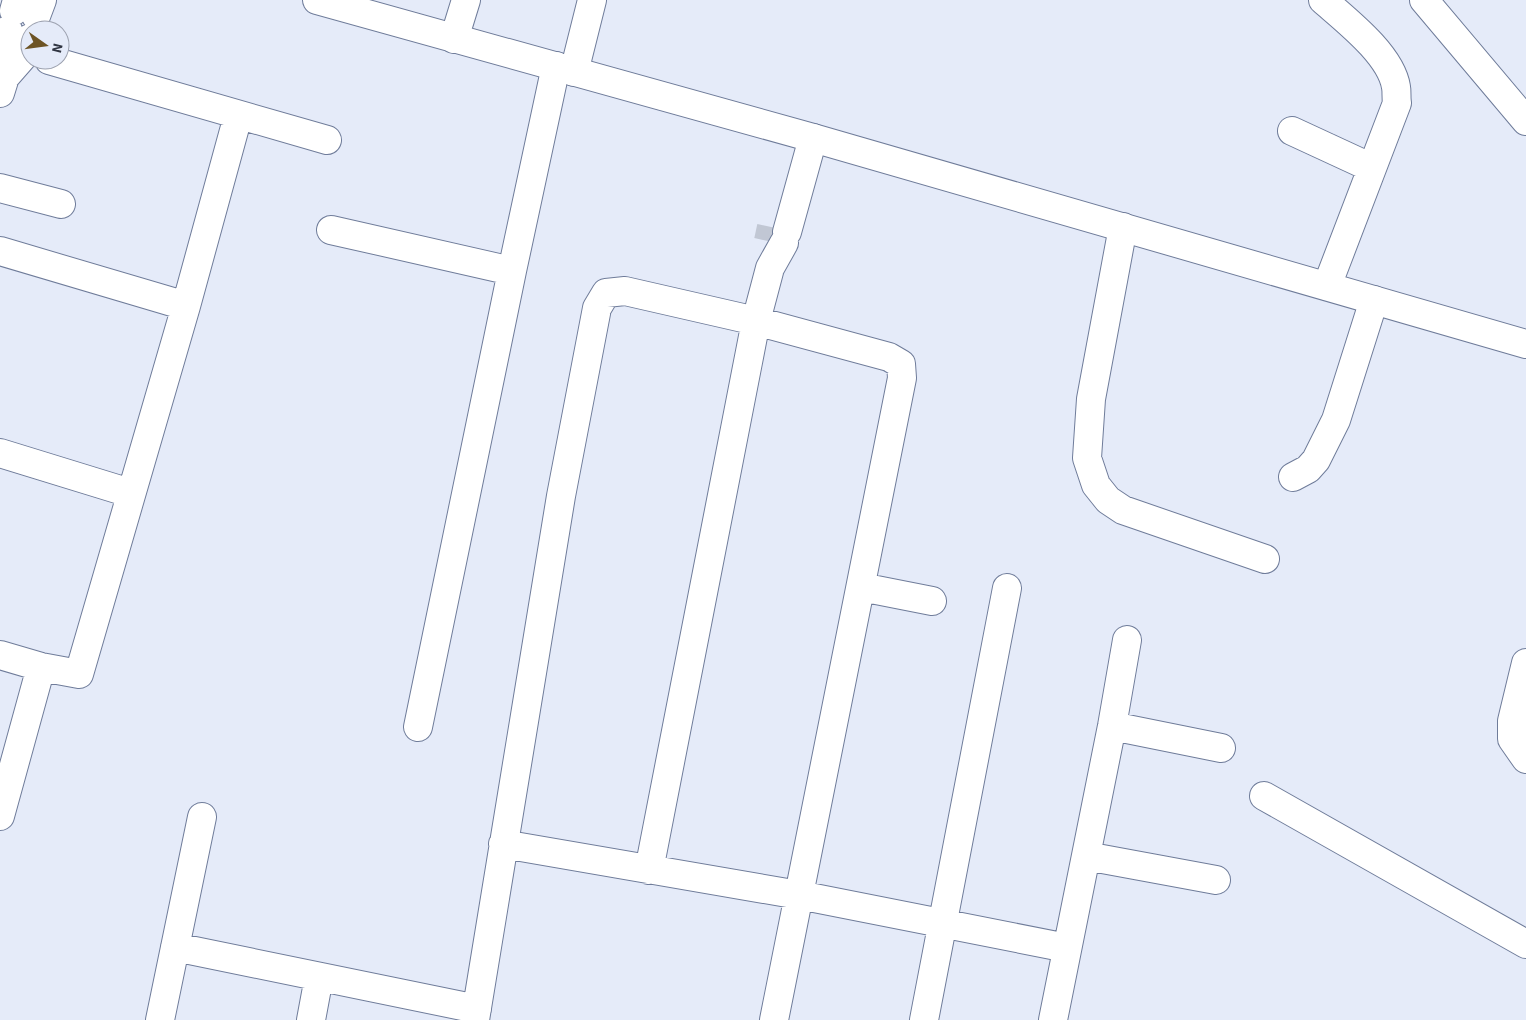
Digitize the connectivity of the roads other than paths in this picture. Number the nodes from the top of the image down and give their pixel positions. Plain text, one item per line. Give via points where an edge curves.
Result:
1 (317, 0) edge
2 (466, 0) edge
3 (592, 0) edge
4 (1323, 0) edge
5 (1424, 0) edge
6 (352, 5) edge
7 (454, 39) junction
8 (20, 40) edge
9 (70, 50) edge
10 (565, 69) junction
11 (2, 85) edge
12 (238, 116) junction
13 (1526, 121) edge
14 (1292, 131) dead end
15 (804, 136) junction
16 (327, 140) dead end
17 (1372, 168) junction
18 (0, 188) edge
19 (61, 204) dead end
20 (1123, 227) junction
21 (331, 230) dead end
22 (0, 251) edge
23 (512, 271) junction
24 (1327, 286) junction
25 (1374, 300) junction
26 (186, 306) junction
27 (756, 321) junction
28 (1526, 344) edge
29 (0, 452) edge
30 (1293, 477) dead end
31 (130, 493) junction
32 (1265, 558) dead end
33 (861, 586) junction
34 (1007, 588) dead end
35 (932, 601) dead end
36 (1127, 640) dead end
37 (0, 655) edge
38 (1526, 663) edge
39 (42, 667) junction
40 (1112, 726) junction
41 (418, 727) dead end
42 (1221, 748) dead end
43 (1526, 759) edge
44 (1264, 796) dead end
45 (0, 816) edge
46 (202, 817) dead end
47 (503, 844) junction
48 (1086, 856) junction
49 (648, 870) junction
50 (1216, 880) dead end
51 (799, 895) junction
52 (943, 924) junction
53 (1526, 944) edge
54 (175, 947) junction
55 (1067, 948) junction
56 (319, 977) junction
57 (476, 1014) edge
58 (160, 1020) edge
59 (311, 1020) edge
60 (774, 1020) edge
61 (924, 1020) edge
62 (1053, 1020) edge

1 - 6 street
2 - 7 street
3 - 10 street
4 - 17 street via 1375,47 1396,86 1397,103
5 - 13 street
6 - 7 street
7 - 10 street
8 - 11 street
9 - 12 street
10 - 15 street
10 - 23 street
12 - 16 street
12 - 26 street
14 - 17 street
15 - 20 street
15 - 27 street
17 - 24 street
18 - 19 street
20 - 24 street
20 - 32 street via 1090,400 1087,458 1096,485 1108,500 1123,510
21 - 23 street
22 - 26 street
23 - 41 street
24 - 25 street
25 - 28 street
25 - 30 street via 1336,420 1316,460
26 - 31 street
27 - 33 street via 889,356 901,364 902,378
27 - 47 street via 625,291 606,293 597,308 561,496
27 - 49 street
29 - 31 street
31 - 39 street via 79,674
33 - 35 street
33 - 51 street
34 - 52 street
36 - 40 street
37 - 39 street
38 - 43 street via 1512,721 1512,739
39 - 45 street
40 - 42 street
40 - 48 street
44 - 53 street
46 - 54 street
47 - 49 street
47 - 57 street
48 - 50 street
48 - 55 street
49 - 51 street
51 - 52 street
51 - 60 street
52 - 55 street
52 - 61 street
54 - 56 street
54 - 58 street
55 - 62 street
56 - 57 street
56 - 59 street

